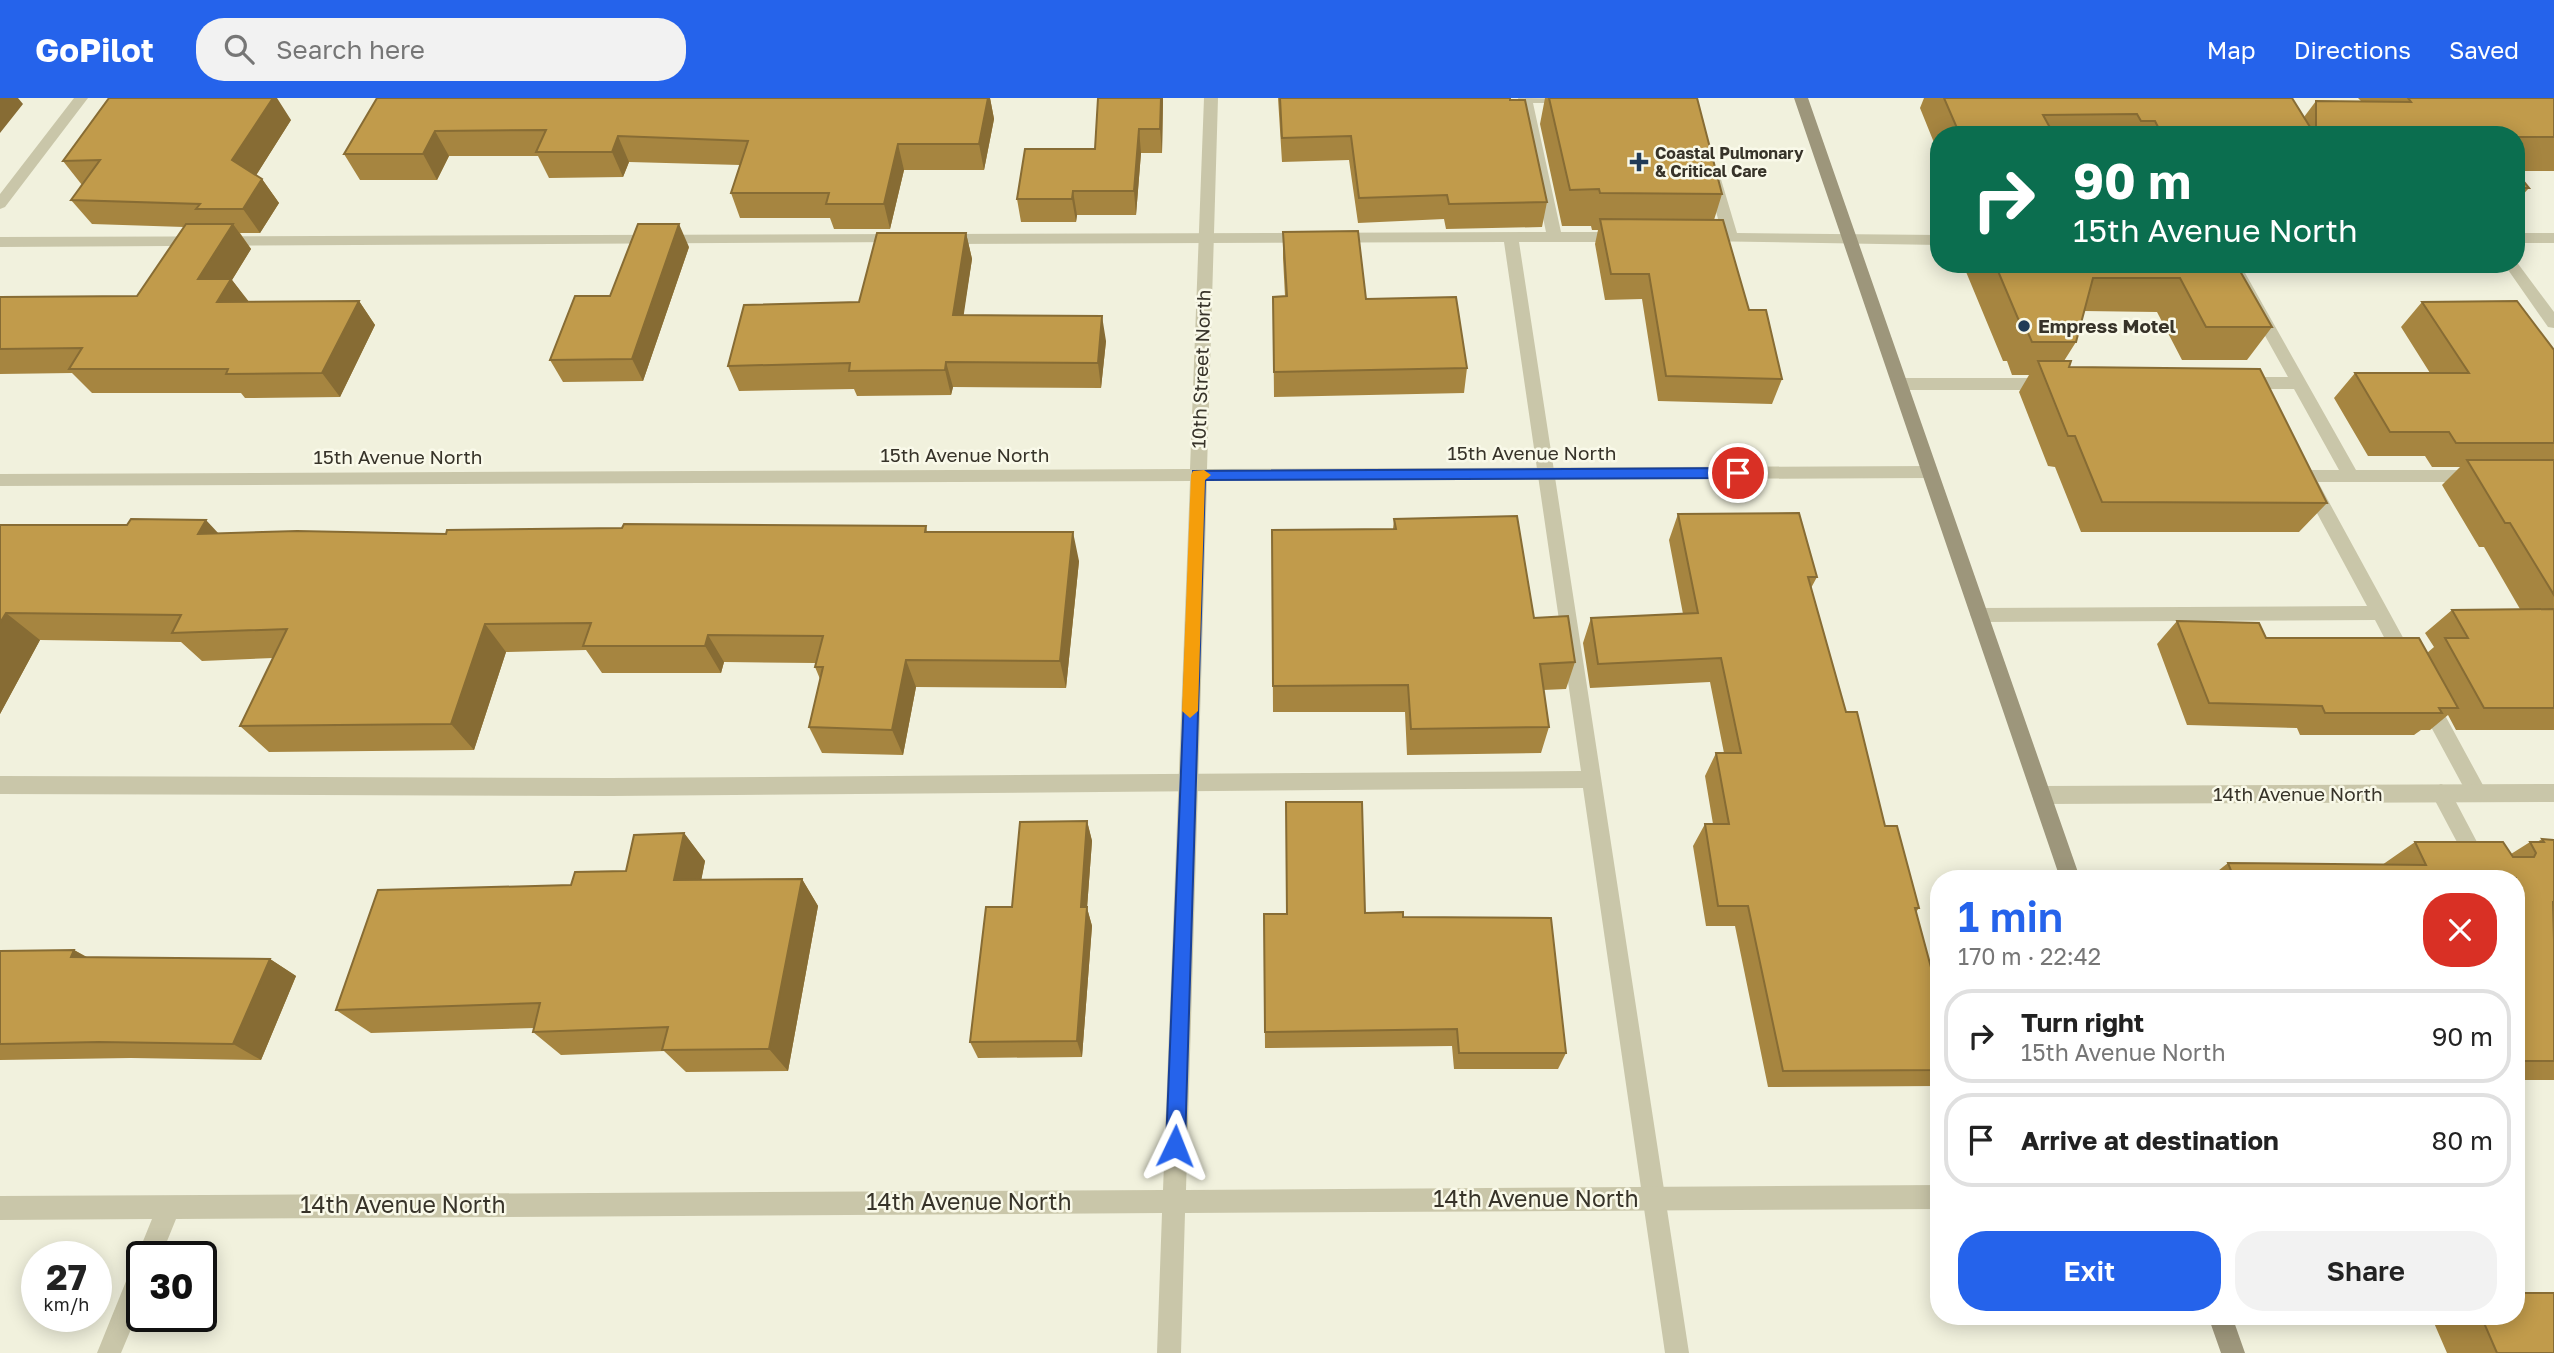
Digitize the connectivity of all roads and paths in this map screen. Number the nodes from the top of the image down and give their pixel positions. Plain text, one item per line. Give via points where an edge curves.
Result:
1 (81, 98) edge
2 (1210, 98) edge
3 (1525, 98) edge
4 (1801, 98) edge
5 (1581, 99) edge
6 (1709, 162) edge
7 (0, 204) edge
8 (1511, 236) junction
9 (1554, 236) junction
10 (1636, 237) edge
11 (1690, 238) edge
12 (2525, 238) edge
13 (2554, 238) edge
14 (1206, 239) junction
15 (1731, 239) junction
16 (1850, 240) junction
17 (1930, 240) edge
18 (0, 242) edge
19 (2237, 273) edge
20 (2518, 273) edge
21 (2554, 323) edge
22 (2230, 383) edge
23 (2299, 383) junction
24 (1900, 384) junction
25 (2065, 384) edge
26 (1930, 472) junction
27 (1546, 473) junction
28 (1198, 475) junction
29 (2351, 476) junction
30 (2486, 476) edge
31 (0, 480) edge
32 (2380, 613) junction
33 (1979, 615) junction
34 (1592, 779) junction
35 (1188, 783) junction
36 (0, 785) edge
37 (2441, 793) junction
38 (2477, 793) junction
39 (2554, 793) edge
40 (2042, 795) junction
41 (2067, 870) edge
42 (2482, 870) edge
43 (1930, 1197) edge
44 (1654, 1199) junction
45 (1174, 1201) junction
46 (169, 1207) junction
47 (0, 1208) edge
48 (155, 1241) edge
49 (126, 1312) edge
50 (2223, 1325) edge
51 (109, 1353) edge
52 (1169, 1353) edge
53 (1677, 1353) edge
54 (2233, 1353) edge

1 - 7 street
2 - 14 street, 10th Street North
3 - 5 street
3 - 9 street
4 - 16 main road
6 - 15 street
8 - 9 street
8 - 14 street
8 - 27 street
9 - 10 street
11 - 15 street
12 - 13 street
14 - 18 street
14 - 28 street, 10th Street North
15 - 16 street
16 - 17 street
16 - 24 main road
19 - 23 street
20 - 21 street
22 - 23 street
23 - 29 street
24 - 25 street
24 - 26 main road
26 - 27 street, 15th Avenue North
26 - 33 main road
27 - 28 street, 15th Avenue North
27 - 34 street
28 - 31 street, 15th Avenue North
28 - 35 street, 10th Street North
29 - 30 lane
29 - 32 lane via 2306,476
32 - 33 street
32 - 38 lane
33 - 40 main road
34 - 35 street
34 - 44 street
35 - 36 street
35 - 45 street, 10th Street North
37 - 38 street, 14th Avenue North
37 - 40 street, 14th Avenue North
37 - 42 street
38 - 39 street, 14th Avenue North
40 - 41 main road
43 - 44 street, 14th Avenue North
44 - 45 street, 14th Avenue North
44 - 53 street
45 - 46 street, 14th Avenue North
45 - 52 street, 10th Street North
46 - 47 street, 14th Avenue North
46 - 48 street
49 - 51 street
50 - 54 main road

